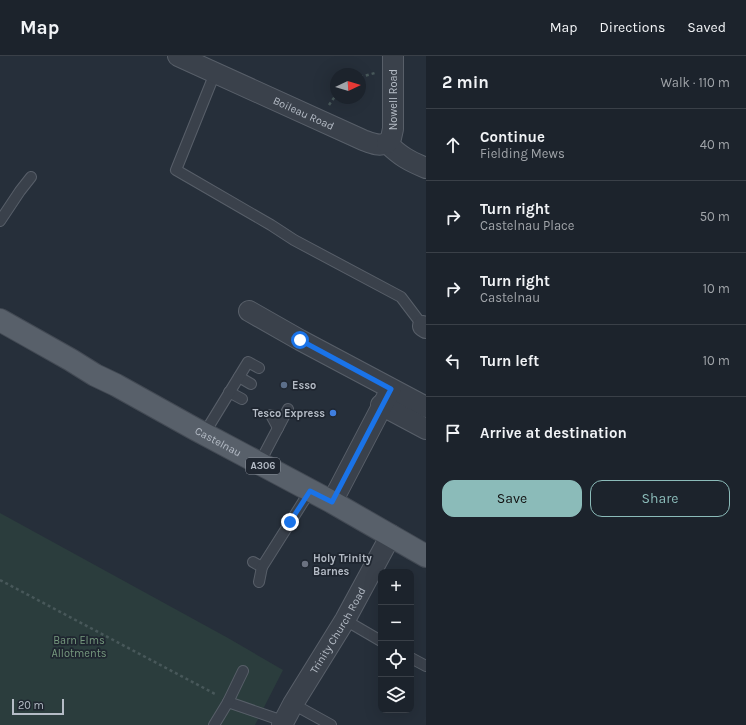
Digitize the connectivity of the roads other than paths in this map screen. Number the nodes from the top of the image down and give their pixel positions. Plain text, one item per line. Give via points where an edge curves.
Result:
1 (178, 56) edge
2 (393, 56) edge
3 (215, 73) junction
4 (387, 142) junction
5 (426, 168) edge
6 (31, 177) dead end
7 (0, 221) edge
8 (249, 311) dead end
9 (0, 320) edge
10 (424, 327) edge
11 (259, 368) dead end
12 (239, 377) junction
13 (251, 384) dead end
14 (230, 392) junction
15 (386, 397) junction
16 (242, 399) dead end
17 (426, 407) edge
18 (288, 409) dead end
19 (271, 415) dead end
20 (278, 428) junction
21 (426, 429) edge
22 (204, 434) junction
23 (259, 464) junction
24 (310, 491) junction
25 (332, 502) junction
26 (391, 535) junction
27 (426, 556) edge
28 (259, 582) dead end
29 (345, 620) junction
30 (378, 639) edge
31 (414, 660) edge
32 (426, 666) edge
33 (243, 671) dead end
34 (228, 702) junction
35 (293, 704) junction
36 (282, 723) edge
37 (214, 725) edge
38 (331, 725) edge

1 - 3 street, Boileau Road
2 - 4 street, Nowell Road via 393,129
3 - 4 street, Boileau Road via 363,140 382,145
3 - 10 lane via 176,170 294,240 401,297
4 - 5 street via 398,154
6 - 7 lane
8 - 15 street
9 - 22 main road, Castelnau / A306 via 71,360 96,358 107,365 116,385
11 - 12 lane via 248,362
12 - 13 lane
12 - 14 lane
14 - 16 lane
14 - 22 lane
15 - 17 street
15 - 21 street
15 - 25 street
18 - 20 lane
19 - 20 lane
20 - 23 lane
22 - 23 main road, Castelnau / A306
23 - 24 main road, Castelnau / A306
24 - 25 main road, Castelnau / A306
24 - 28 lane via 257,564
25 - 26 main road, Castelnau / A306
26 - 27 main road, Castelnau / A306
26 - 29 street, Trinity Church Road
29 - 30 lane
29 - 35 street, Trinity Church Road
31 - 32 lane
33 - 34 lane
34 - 36 lane
34 - 37 lane
35 - 36 street, Trinity Church Road
35 - 38 lane

